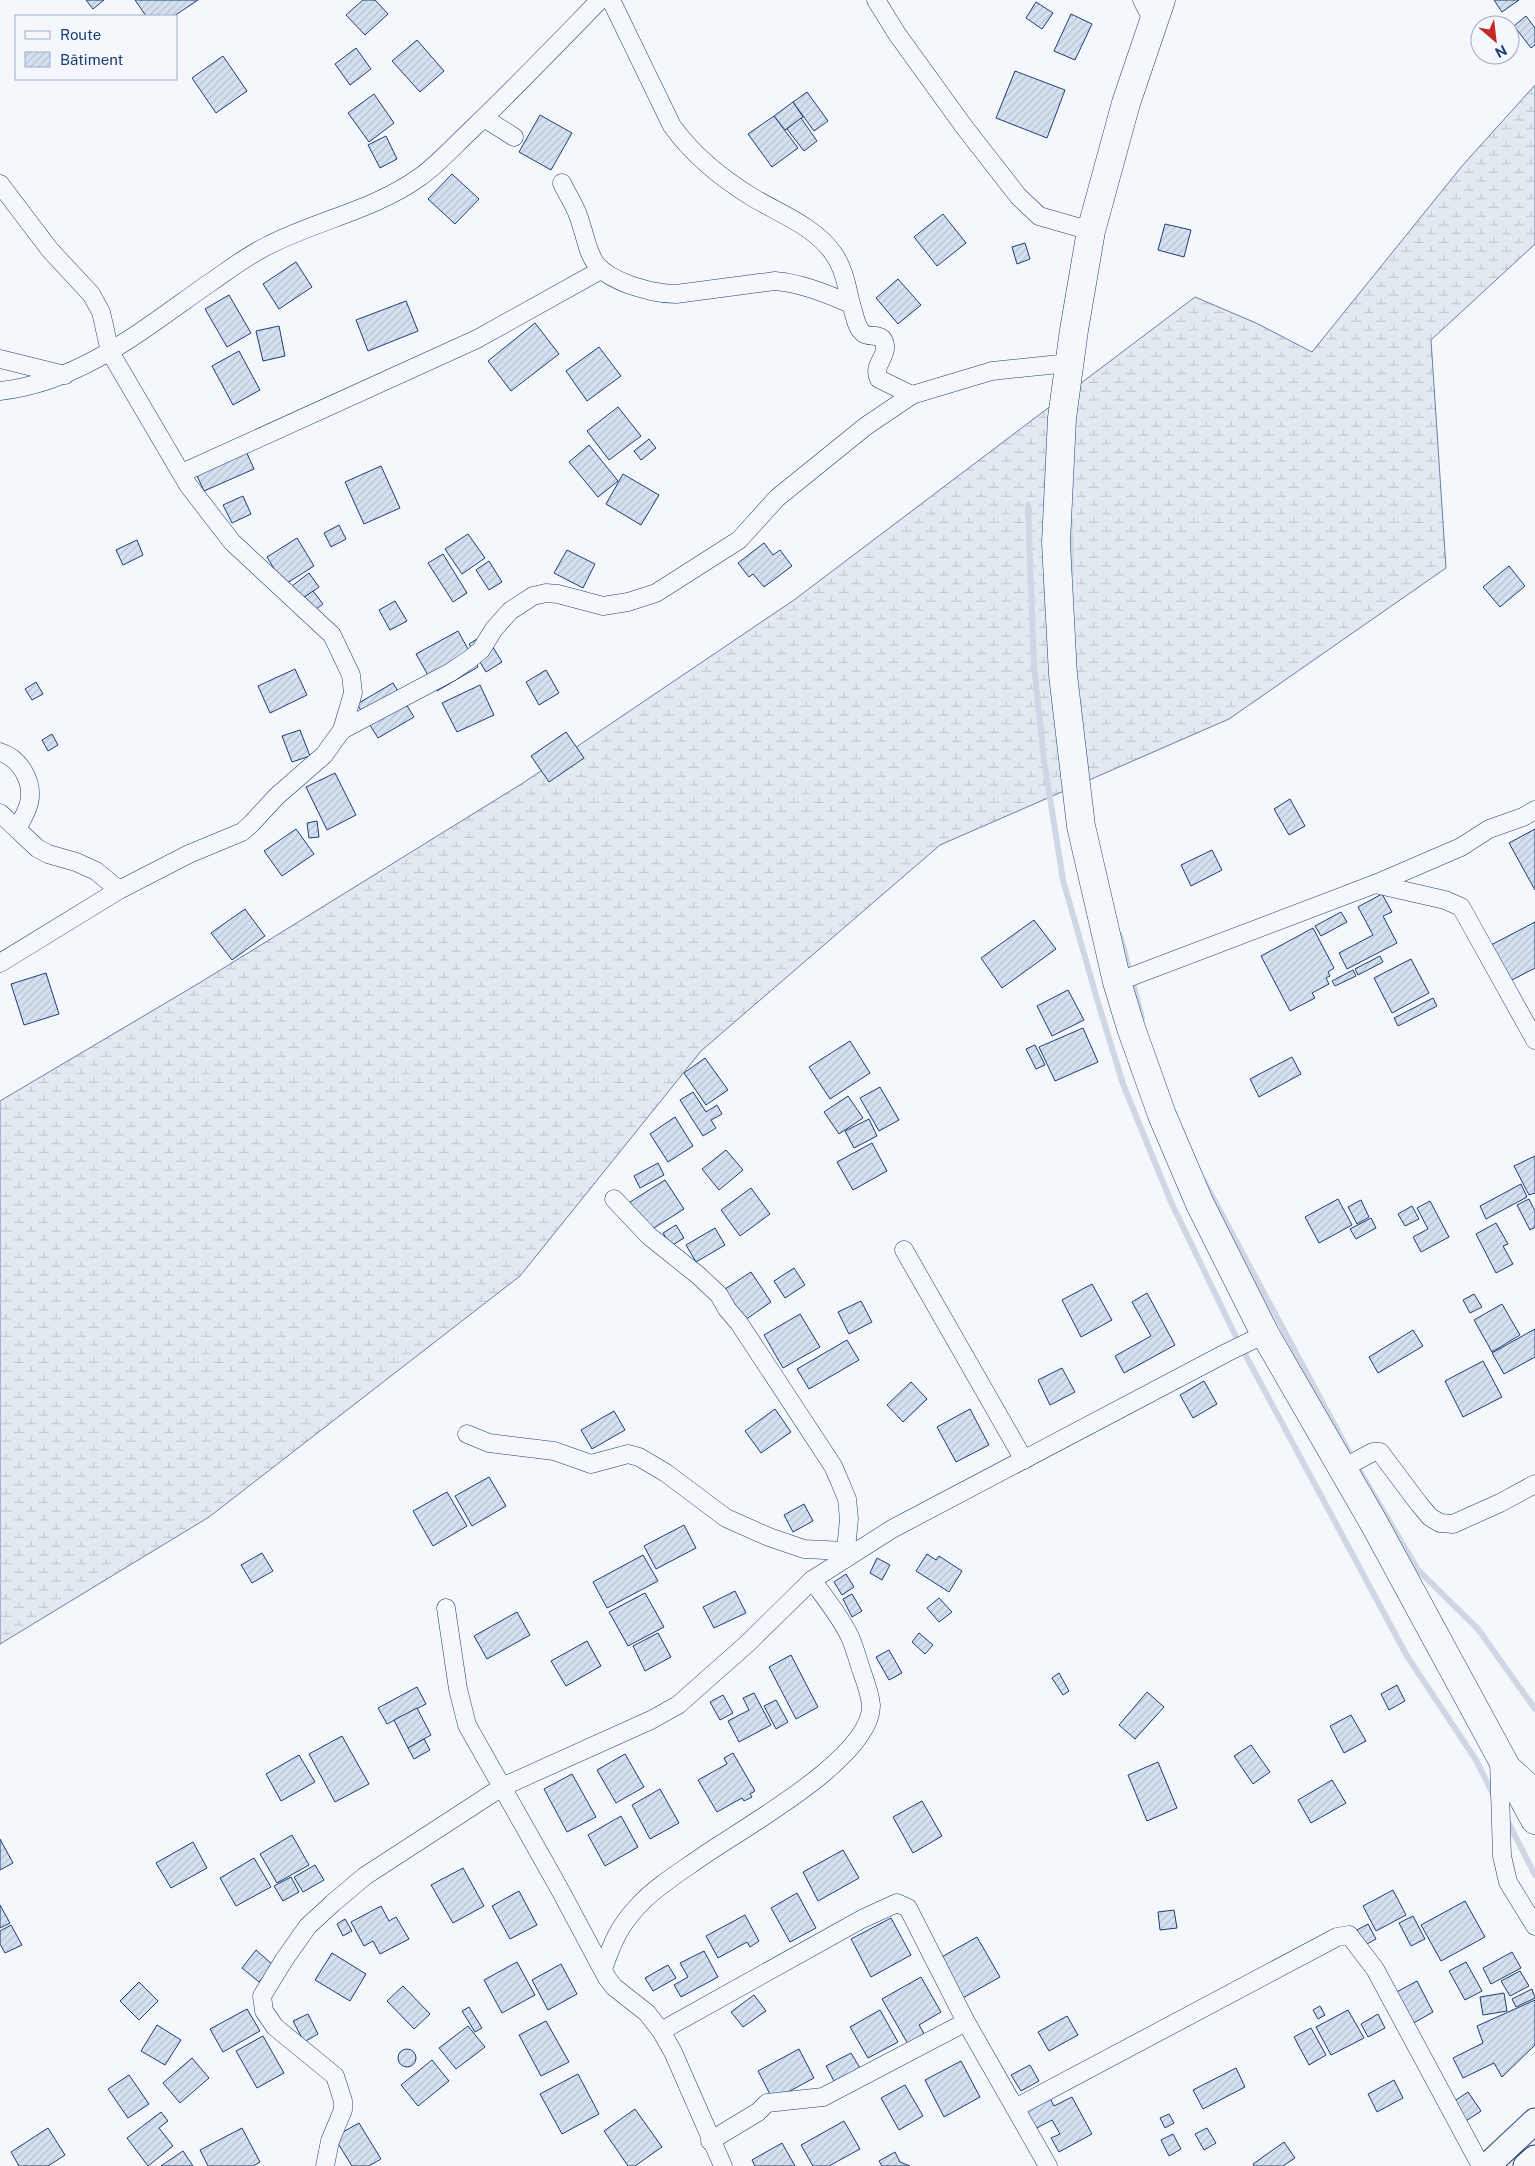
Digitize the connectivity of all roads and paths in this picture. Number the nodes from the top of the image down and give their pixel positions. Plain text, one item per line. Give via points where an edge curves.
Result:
1 (600, 0) edge
2 (611, 0) edge
3 (876, 0) edge
4 (1152, 8) edge
5 (484, 118) junction
6 (514, 138) dead end
7 (0, 184) edge
8 (562, 184) dead end
9 (1091, 231) junction
10 (601, 270) junction
11 (851, 304) junction
12 (110, 352) junction
13 (0, 359) edge
14 (1069, 363) junction
15 (65, 375) junction
16 (0, 391) edge
17 (912, 395) junction
18 (182, 473) junction
19 (342, 730) junction
20 (0, 752) edge
21 (1535, 810) edge
22 (0, 814) edge
23 (18, 829) junction
24 (1375, 884) junction
25 (119, 890) junction
26 (0, 963) edge
27 (1117, 982) junction
28 (1535, 1040) edge
29 (614, 1199) dead end
30 (904, 1250) dead end
31 (1265, 1334) junction
32 (467, 1434) dead end
33 (1024, 1460) junction
34 (1343, 1468) junction
35 (1535, 1484) edge
36 (845, 1555) junction
37 (812, 1580) junction
38 (446, 1608) dead end
39 (1499, 1755) junction
40 (502, 1787) junction
41 (1535, 1787) edge
42 (1535, 1820) edge
43 (1535, 1926) edge
44 (603, 1969) junction
45 (966, 2022) junction
46 (662, 2031) junction
47 (1015, 2108) junction
48 (1535, 2121) edge
49 (710, 2141) junction
50 (1535, 2158) edge
51 (1044, 2165) edge
52 (325, 2166) edge
53 (723, 2166) edge
54 (1481, 2166) edge
55 (1487, 2166) edge
56 (1526, 2166) edge

1 - 5 street
2 - 11 street via 681,139 703,161 751,196 817,235 840,265
3 - 9 street via 965,128 1018,196 1039,216
4 - 9 highway
5 - 6 street
5 - 12 street via 421,177 396,193 268,245
7 - 12 street via 50,250 91,294 100,312
8 - 10 street via 578,214 587,248
9 - 14 highway
10 - 11 street via 614,279 662,294 775,281
10 - 18 street via 477,339
11 - 17 street via 859,329 879,336 884,342 885,348 876,369 879,379
12 - 15 street
12 - 18 street
13 - 15 street
14 - 17 street via 992,371
14 - 27 highway via 1062,418 1056,543 1063,675 1081,826
15 - 16 street via 43,384
17 - 19 street via 852,437 777,498 739,540 656,593 603,606 558,594 533,596 510,610 481,650 452,672
18 - 19 street via 232,542 332,635 351,675 352,692
19 - 25 street via 324,754 242,832 189,854
20 - 23 street via 20,767 29,782 29,804
21 - 24 street
22 - 23 street
23 - 25 street via 37,848 96,871
24 - 27 street
24 - 28 street via 1445,900 1461,907
25 - 26 street
27 - 31 highway via 1166,1124 1200,1204
29 - 36 street via 649,1236 720,1295 827,1458 847,1499
30 - 33 street
31 - 33 street
31 - 34 highway
32 - 36 street via 489,1444 554,1451 591,1464 628,1454 639,1457 726,1518 804,1549
33 - 36 street
34 - 35 street via 1373,1452 1380,1452 1419,1504 1440,1523 1453,1524
34 - 39 highway
36 - 37 street
37 - 40 street via 678,1705
37 - 44 street via 851,1638 868,1690 871,1707 855,1744 775,1810 701,1857 641,1903 616,1934
38 - 40 street via 467,1725
39 - 41 street
39 - 42 highway
39 - 43 street via 1502,1856 1508,1882
40 - 44 street
40 - 52 street via 365,1876 340,1897 308,1926 265,1989 263,2004 268,2019 335,2076 343,2110 330,2142
44 - 46 street via 614,1987 647,2013
45 - 46 street via 908,1908 897,1903 862,1919
45 - 47 street
45 - 49 street via 824,2097 767,2103
46 - 49 street
47 - 51 street
47 - 54 street via 1337,1937 1350,1935 1375,1969
48 - 55 main road
49 - 53 street
50 - 56 main road

